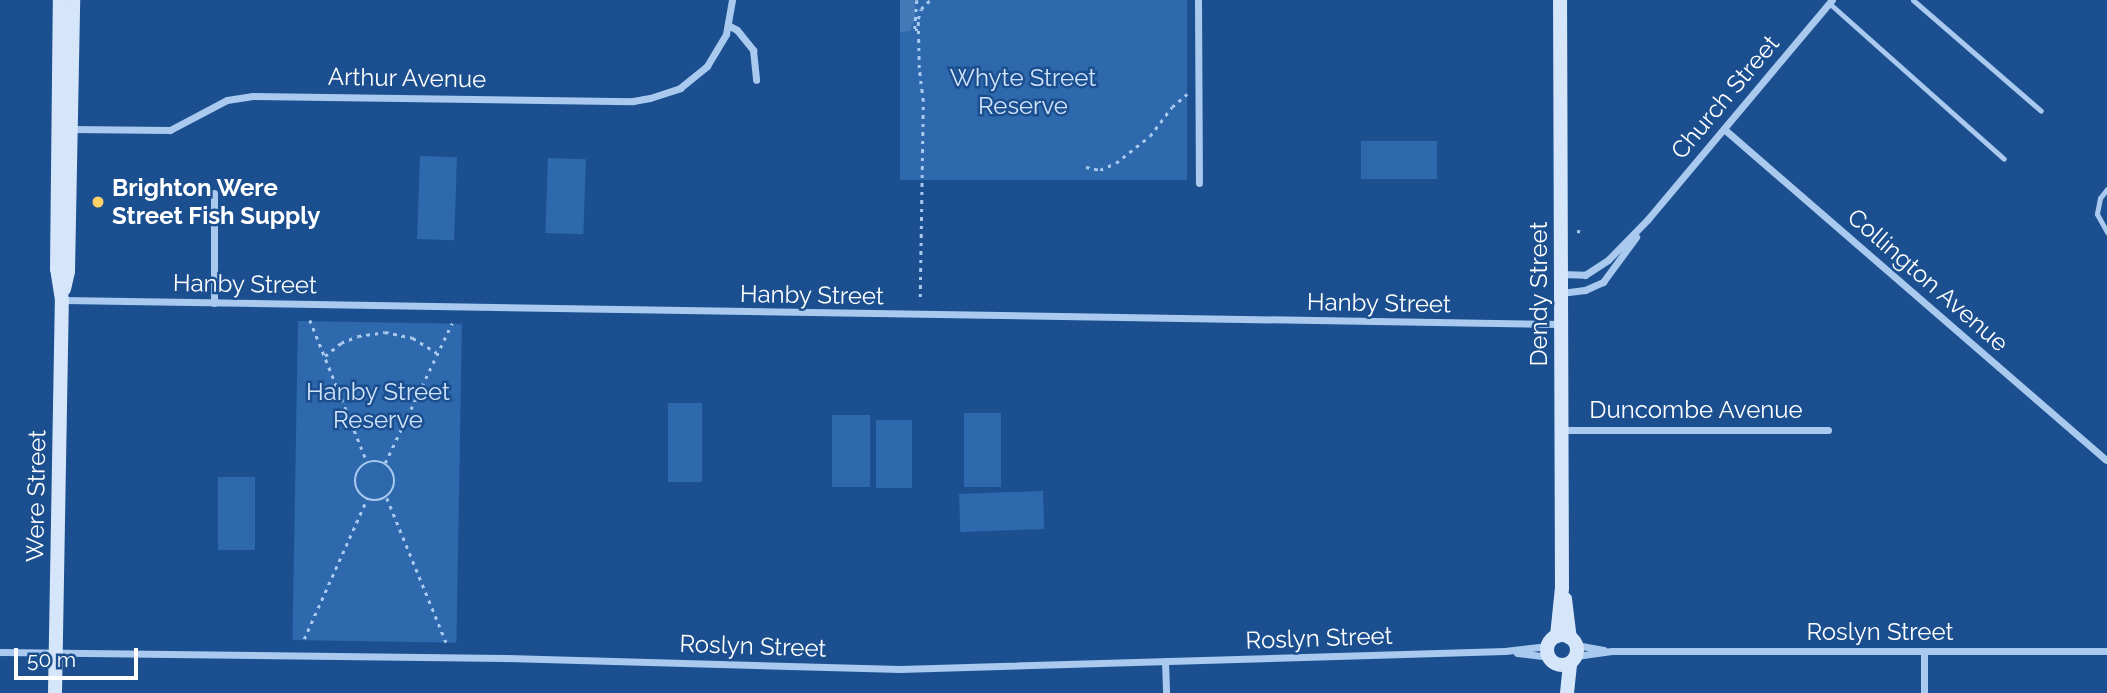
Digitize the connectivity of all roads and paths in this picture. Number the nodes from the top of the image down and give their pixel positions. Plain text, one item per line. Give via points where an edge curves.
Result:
1 (60, 0) edge
2 (73, 0) edge
3 (732, 0) edge
4 (930, 0) edge
5 (1198, 0) edge
6 (1560, 0) edge
7 (1913, 0) edge
8 (916, 2) edge
9 (1830, 2) edge
10 (728, 25) junction
11 (915, 29) junction
12 (757, 80) dead end
13 (1199, 91) junction
14 (2041, 111) dead end
15 (65, 129) junction
16 (1724, 129) junction
17 (2004, 159) dead end
18 (1086, 167) dead end
19 (1199, 183) dead end
20 (2107, 190) edge
21 (214, 193) dead end
22 (1648, 219) junction
23 (2107, 232) edge
24 (1561, 274) junction
25 (1561, 293) junction
26 (920, 297) dead end
27 (62, 300) junction
28 (214, 303) junction
29 (310, 320) dead end
30 (452, 323) dead end
31 (1561, 324) junction
32 (437, 353) junction
33 (325, 356) junction
34 (1563, 430) junction
35 (1828, 430) dead end
36 (2107, 460) edge
37 (367, 462) junction
38 (386, 463) junction
39 (387, 498) junction
40 (367, 499) junction
41 (304, 639) dead end
42 (446, 642) dead end
43 (1563, 651) junction
44 (1924, 651) junction
45 (2107, 651) edge
46 (0, 652) edge
47 (55, 652) junction
48 (1166, 661) junction
49 (55, 693) edge
50 (1166, 693) edge
51 (1560, 693) edge
52 (1567, 693) edge
53 (1924, 693) edge

1 - 15 street, Were Street
2 - 15 street, Were Street
3 - 10 street, Arthur Avenue
4 - 11 path via 921,9
5 - 13 street
6 - 24 street, Dendy Street
7 - 14 lane
8 - 11 path
9 - 16 street, Church Street
9 - 17 lane
10 - 12 street via 753,50
10 - 15 street, Arthur Avenue via 718,50 695,78 666,94 633,101 253,96 227,100 170,130
11 - 26 path via 923,101
13 - 18 path via 1181,97 1150,136 1116,163 1100,170
13 - 19 street
15 - 27 street, Were Street via 57,269
16 - 22 street, Church Street
16 - 36 street, Collington Avenue
20 - 23 lane via 2096,214
21 - 28 street
22 - 24 street, Church Street via 1599,268 1585,275
22 - 25 street, Church Street via 1603,282
24 - 25 street, Dendy Street
25 - 31 street, Dendy Street
27 - 28 street, Hanby Street
27 - 47 street, Were Street
28 - 31 street, Hanby Street
29 - 33 path
30 - 32 path
31 - 34 street, Dendy Street
32 - 33 path via 413,338 385,332 358,336
32 - 38 path
33 - 37 path
34 - 35 street, Duncombe Avenue
34 - 43 street, Dendy Street
37 - 38 path
37 - 40 path via 355,483
38 - 39 path via 395,479
39 - 40 path
39 - 42 path
40 - 41 path
43 - 44 street, Roslyn Street
43 - 48 street, Roslyn Street
43 - 51 street, Dendy Street
43 - 52 street, Dendy Street
44 - 45 street, Roslyn Street
44 - 53 street
46 - 47 street, Roslyn Street
47 - 48 street, Roslyn Street via 900,669
47 - 49 street, Were Street
48 - 50 street

